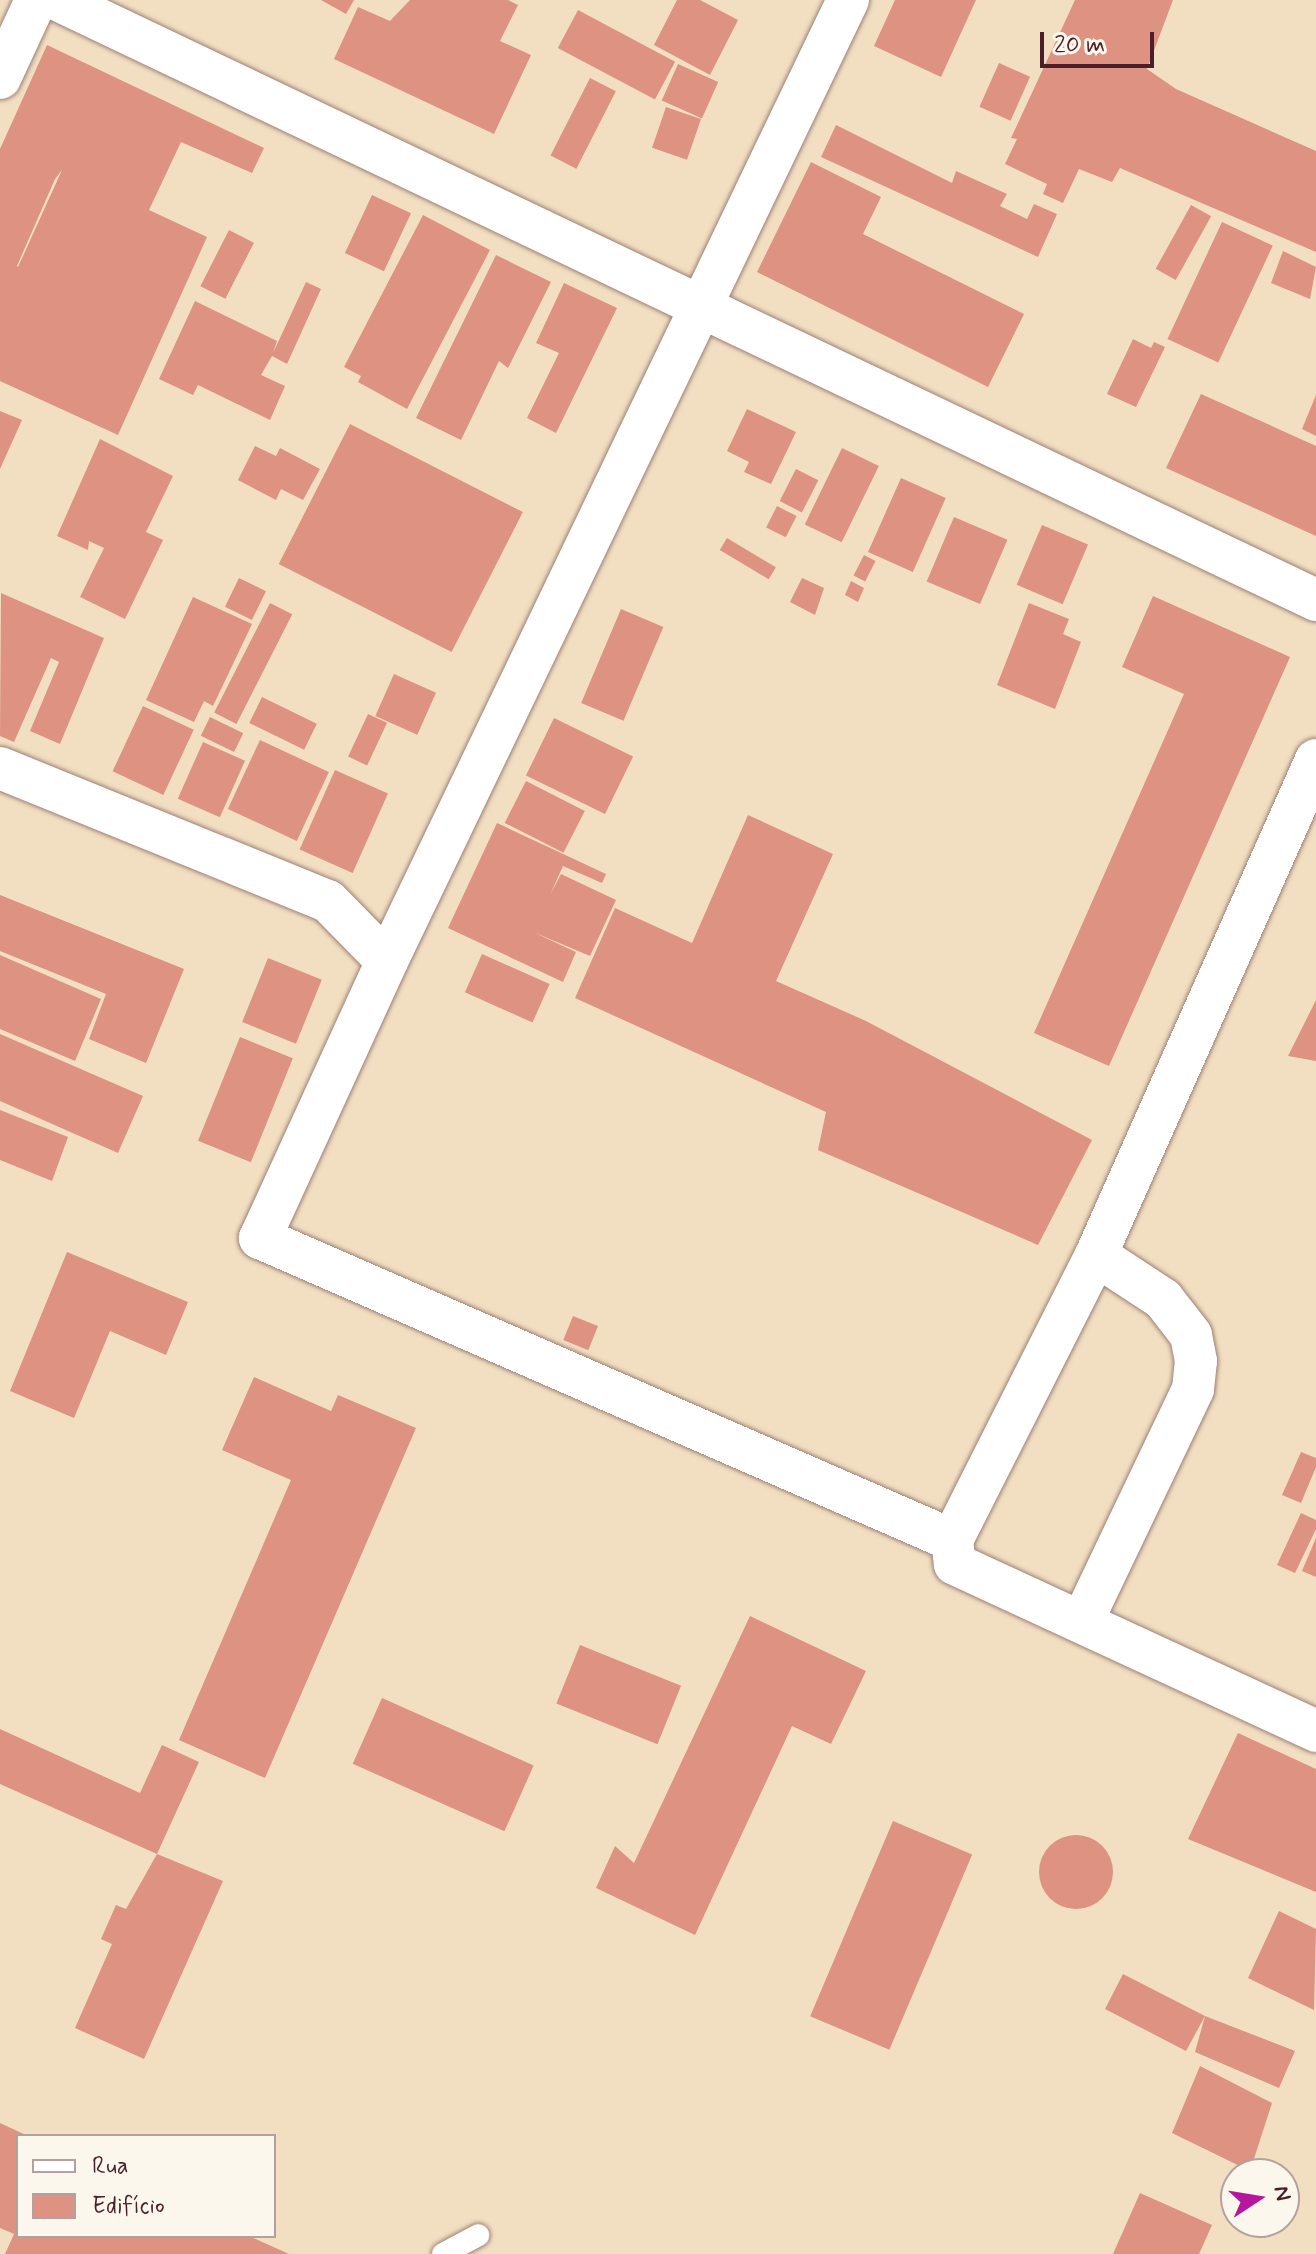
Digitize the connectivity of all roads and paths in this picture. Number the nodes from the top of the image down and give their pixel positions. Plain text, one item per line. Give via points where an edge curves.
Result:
1 (36, 0) edge
2 (58, 0) edge
3 (848, 0) edge
4 (0, 78) edge
5 (699, 309) junction
6 (1316, 600) edge
7 (1316, 760) edge
8 (0, 768) edge
9 (387, 961) junction
10 (1096, 1255) junction
11 (952, 1540) junction
12 (1082, 1622) junction
13 (1316, 1731) edge
14 (478, 2235) dead end
15 (443, 2254) edge

1 - 4 street
2 - 5 street
3 - 5 street
5 - 6 street
5 - 9 street
7 - 10 street
8 - 9 street via 328,901
9 - 11 street via 260,1238
10 - 11 street
10 - 12 street via 1163,1299 1191,1335 1196,1361 1193,1389
11 - 12 street via 955,1564
12 - 13 street
14 - 15 lane

